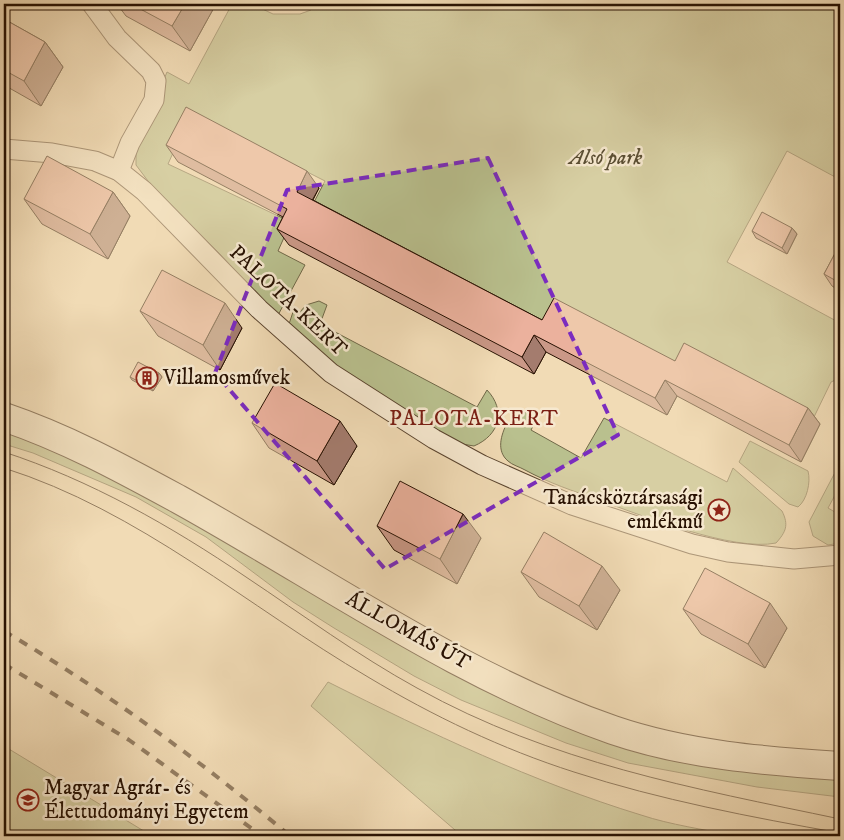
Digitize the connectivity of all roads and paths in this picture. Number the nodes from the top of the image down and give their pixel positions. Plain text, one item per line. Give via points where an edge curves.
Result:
1 (92, 4) edge
2 (4, 150) edge
3 (119, 171) junction
4 (4, 417) edge
5 (840, 555) edge
6 (840, 766) edge

1 - 3 street via 117,38 144,62 156,81 154,100 130,143
2 - 3 street, PALOTA-KERT via 87,159
3 - 5 street, PALOTA-KERT via 144,191 258,309 310,356 394,414 474,461 572,505 692,544 728,552 794,559
4 - 6 main road, ÁLLOMÁS ÚT via 93,452 447,654 584,718 647,740 714,754

